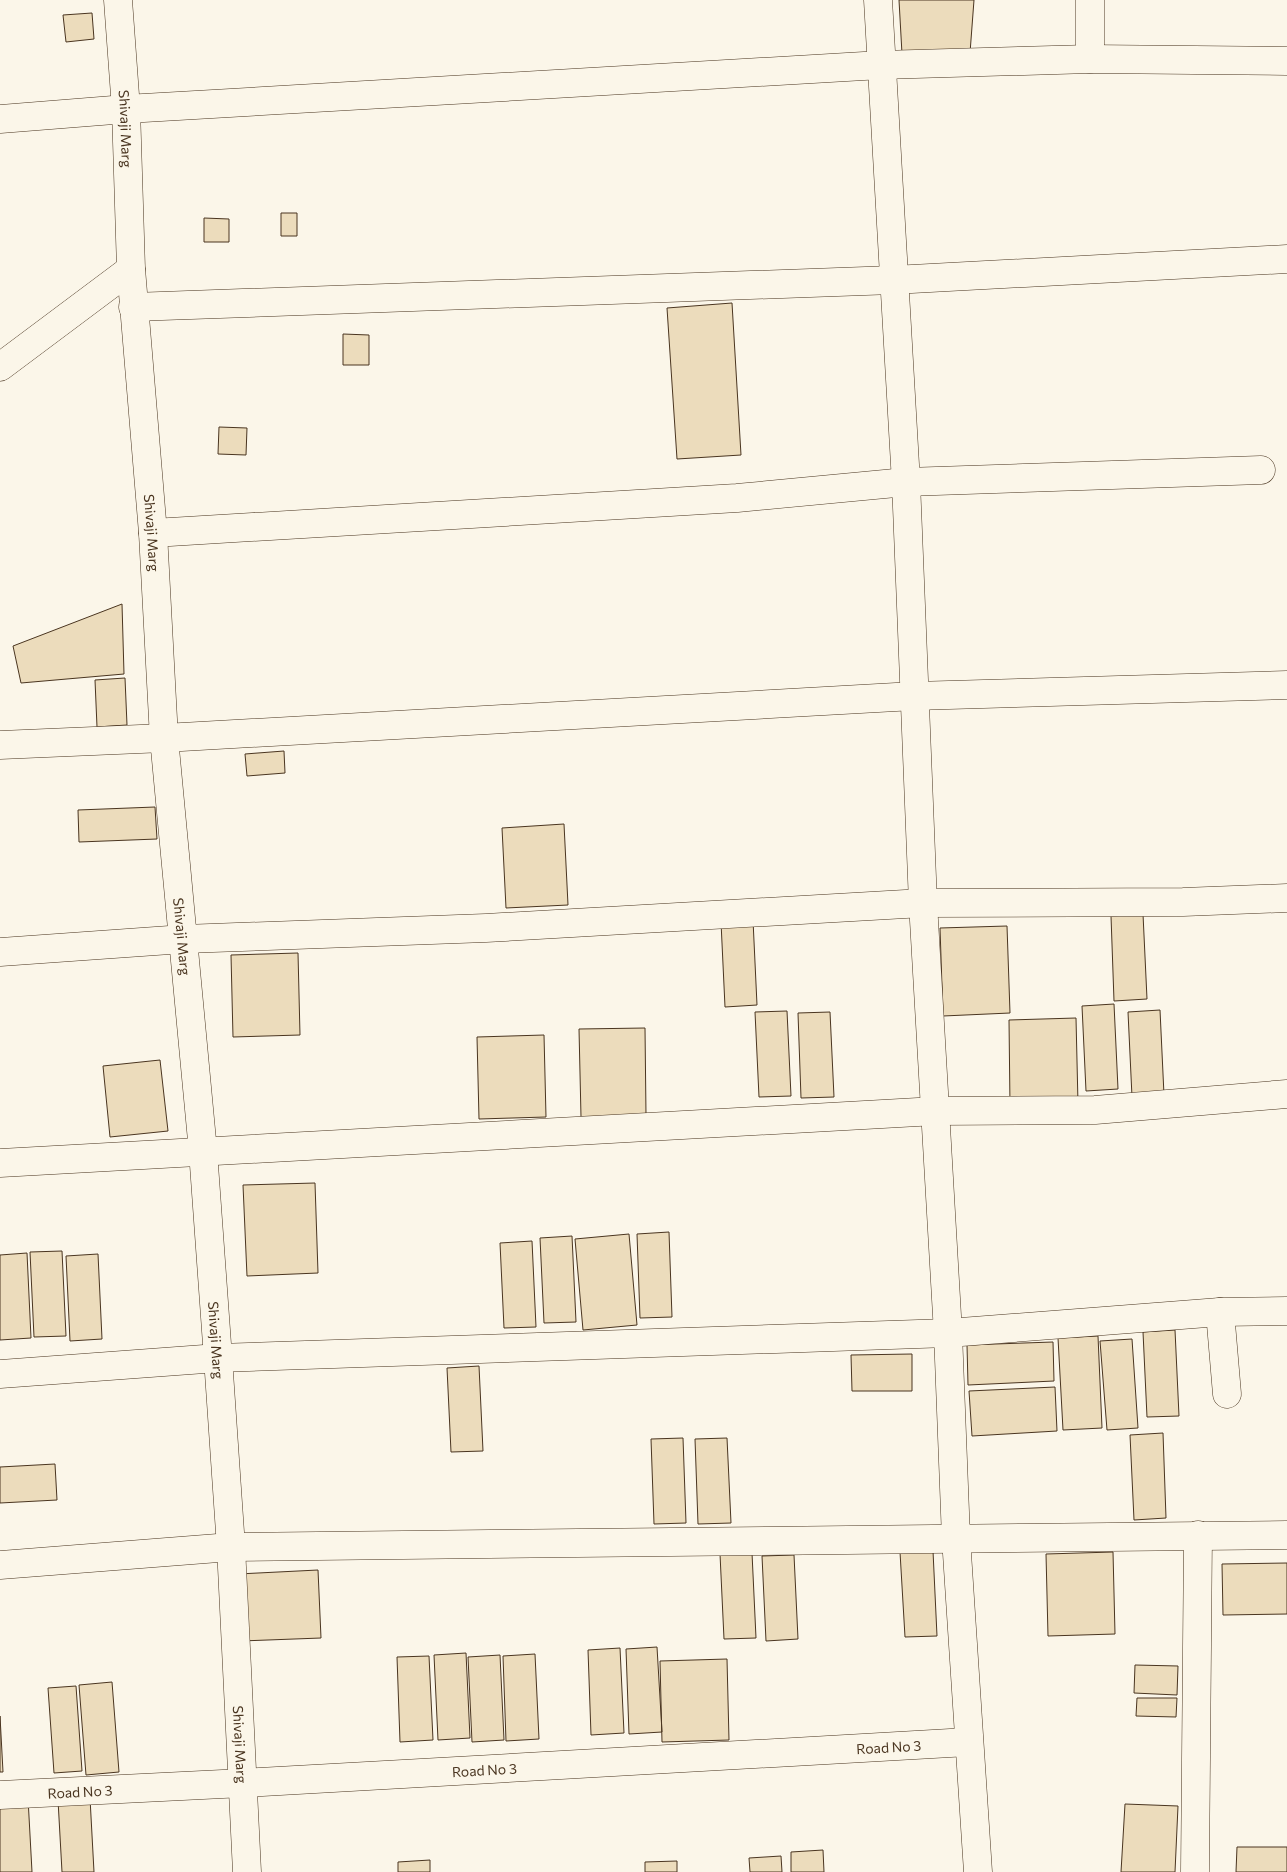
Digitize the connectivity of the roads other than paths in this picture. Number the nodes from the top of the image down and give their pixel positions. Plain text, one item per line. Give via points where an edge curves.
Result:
1 (118, 0) edge
2 (878, 0) edge
3 (1090, 0) edge
4 (1090, 59) junction
5 (1287, 61) edge
6 (881, 65) junction
7 (126, 109) junction
8 (0, 119) edge
9 (1287, 260) edge
10 (131, 269) junction
11 (893, 280) junction
12 (133, 307) junction
13 (0, 367) edge
14 (1261, 470) dead end
15 (906, 482) junction
16 (153, 533) junction
17 (1287, 685) edge
18 (914, 696) junction
19 (164, 738) junction
20 (0, 745) edge
21 (1287, 898) edge
22 (923, 903) junction
23 (184, 939) junction
24 (0, 952) edge
25 (1287, 1094) edge
26 (936, 1111) junction
27 (204, 1151) junction
28 (0, 1163) edge
29 (1287, 1311) edge
30 (1220, 1312) junction
31 (948, 1333) junction
32 (218, 1358) junction
33 (0, 1374) edge
34 (1228, 1394) dead end
35 (1198, 1535) junction
36 (1287, 1535) edge
37 (956, 1538) junction
38 (231, 1547) junction
39 (0, 1565) edge
40 (968, 1742) junction
41 (243, 1784) junction
42 (0, 1795) edge
43 (247, 1872) edge
44 (978, 1872) edge
45 (1195, 1872) edge

1 - 7 street, Shivaji Marg
2 - 6 street
3 - 4 street
4 - 5 street
4 - 6 street
6 - 7 street
6 - 11 street
7 - 8 street
7 - 10 street, Shivaji Marg
9 - 11 street
10 - 12 street, Shivaji Marg
10 - 13 street
11 - 12 street
11 - 15 street
12 - 16 street, Shivaji Marg
14 - 15 street
15 - 16 street via 737,498
15 - 18 street
16 - 19 street, Shivaji Marg
17 - 18 street
18 - 19 street
18 - 22 street
19 - 20 street
19 - 23 street, Shivaji Marg
21 - 22 street via 1183,902
22 - 23 street via 486,928
22 - 26 street
23 - 24 street
23 - 27 street, Shivaji Marg
25 - 26 street via 1095,1110
26 - 27 street
26 - 31 street
27 - 28 street
27 - 32 street, Shivaji Marg
29 - 30 street
30 - 31 street
30 - 34 street
31 - 32 street
31 - 37 street
32 - 33 street
32 - 38 street, Shivaji Marg
35 - 36 street
35 - 37 street
35 - 45 street
37 - 38 street
37 - 40 street
38 - 39 street
38 - 41 street, Shivaji Marg
40 - 41 street, Road No 3
40 - 44 street
41 - 42 street, Road No 3
41 - 43 street, Shivaji Marg

